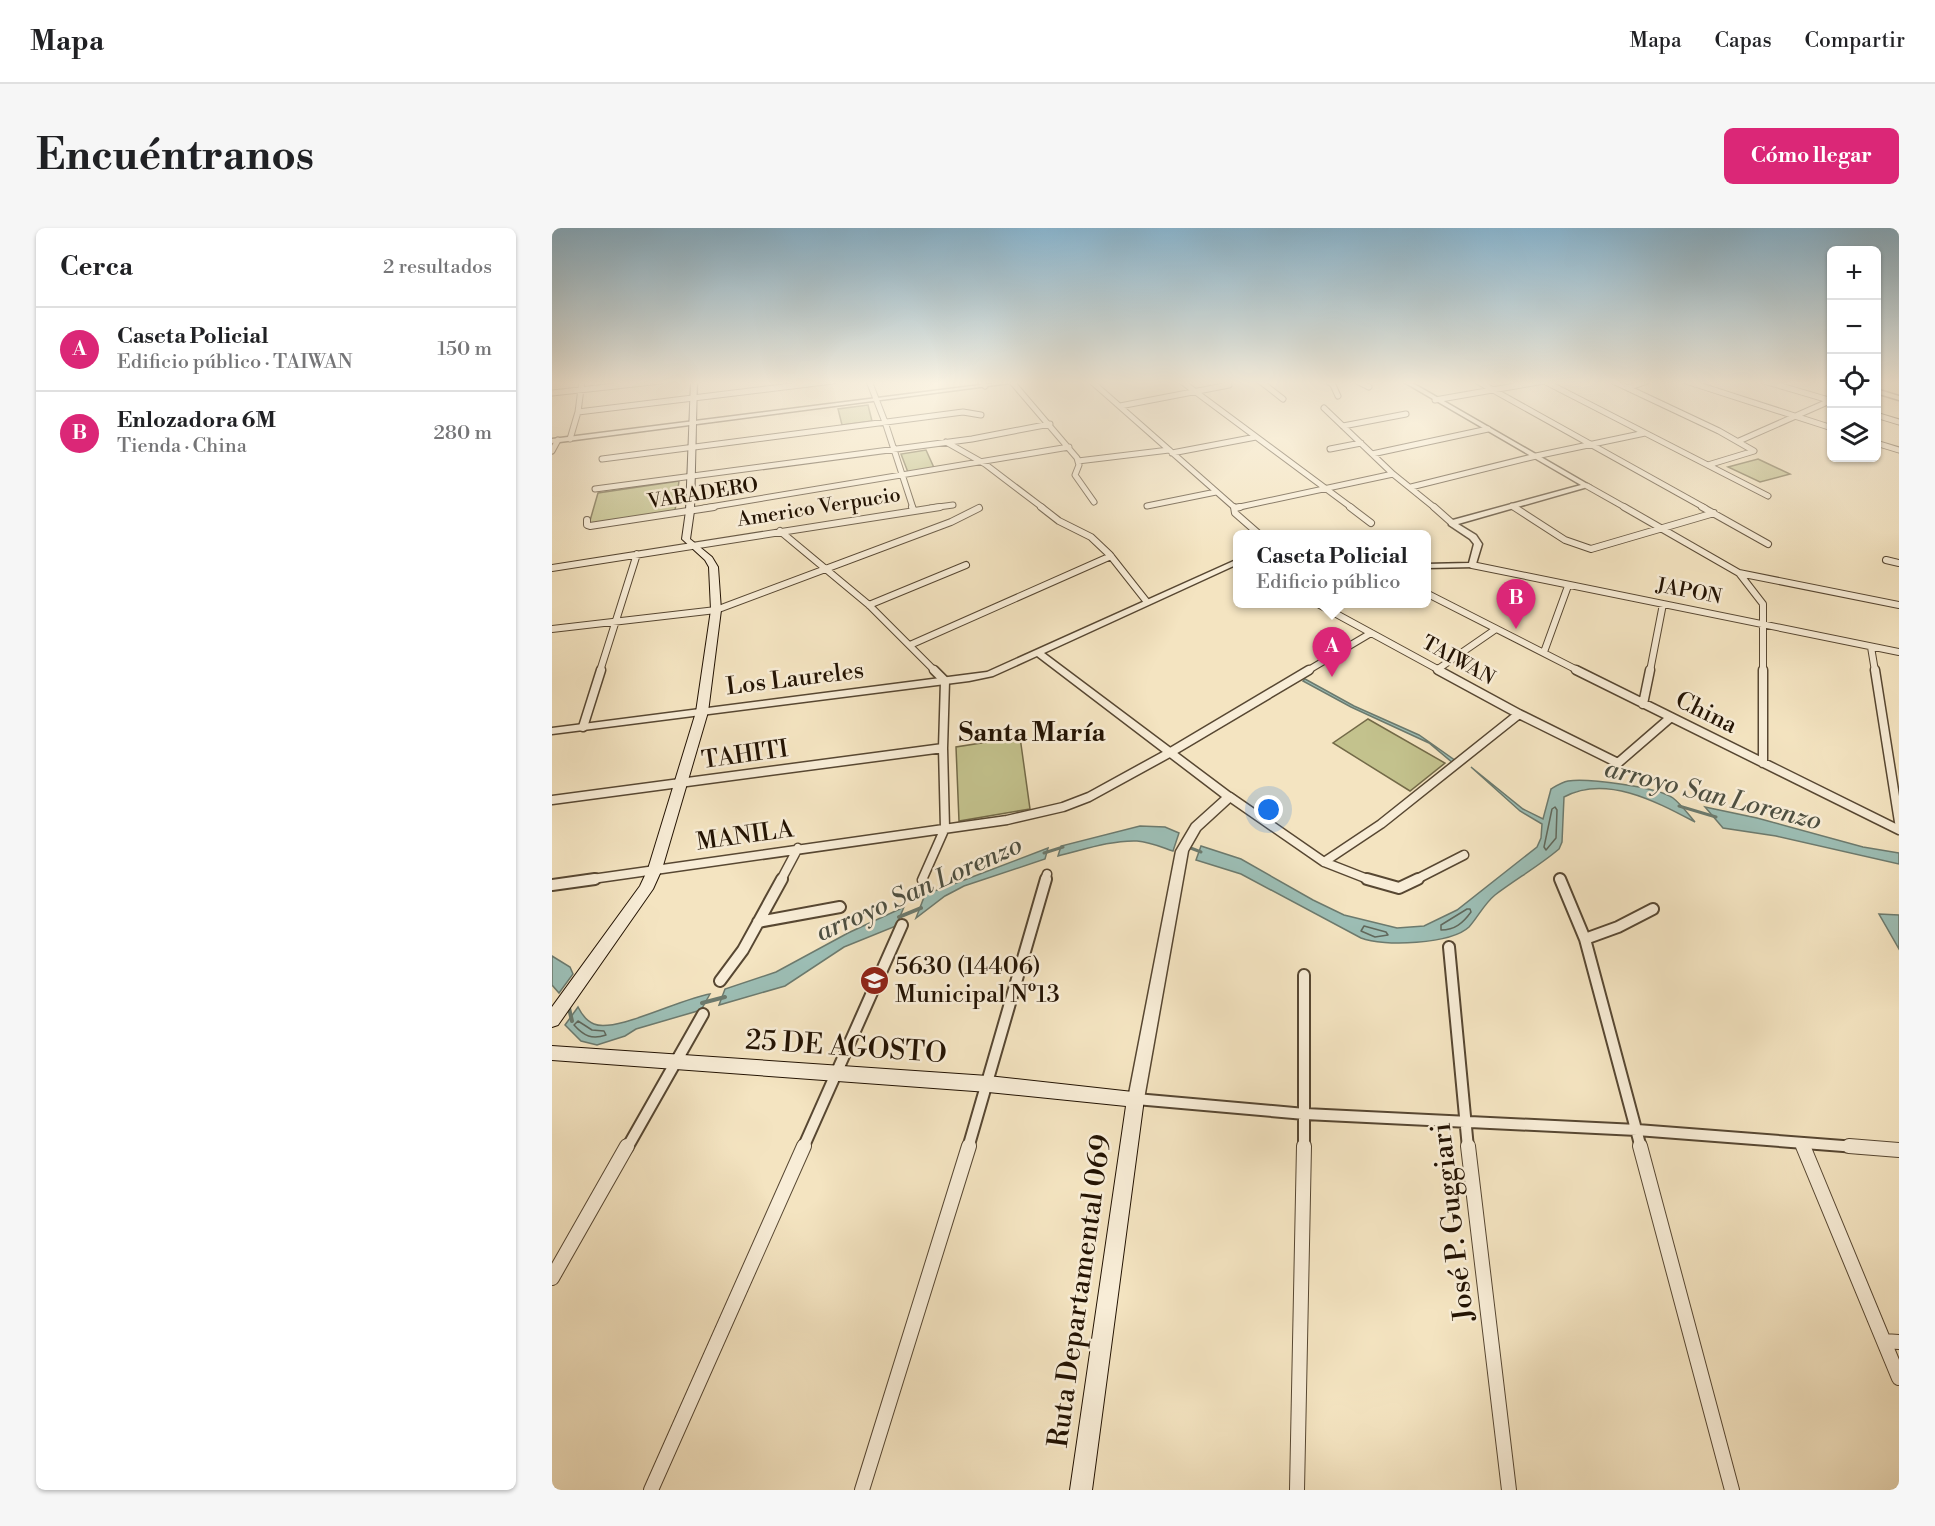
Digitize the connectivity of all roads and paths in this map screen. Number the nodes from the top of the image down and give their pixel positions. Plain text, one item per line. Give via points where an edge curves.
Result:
1 (693, 440) edge
2 (752, 440) edge
3 (891, 440) edge
4 (958, 440) edge
5 (1064, 440) edge
6 (1157, 440) edge
7 (1240, 440) edge
8 (1261, 440) edge
9 (1358, 440) edge
10 (1437, 440) edge
11 (1507, 440) edge
12 (1583, 440) edge
13 (1611, 440) edge
14 (1659, 440) edge
15 (555, 441) edge
16 (1739, 441) edge
17 (946, 442) junction
18 (1361, 443) junction
19 (1590, 444) junction
20 (1881, 445) edge
21 (1070, 447) junction
22 (692, 448) junction
23 (1330, 449) dead end
24 (894, 450) junction
25 (1899, 450) edge
26 (552, 451) edge
27 (1170, 452) junction
28 (1372, 454) junction
29 (1536, 456) junction
30 (602, 459) dead end
31 (1078, 461) junction
32 (985, 464) junction
33 (1708, 465) junction
34 (1393, 474) junction
35 (690, 477) junction
36 (903, 478) junction
37 (1587, 486) junction
38 (1412, 487) junction
39 (595, 489) dead end
40 (1324, 489) junction
41 (1216, 492) junction
42 (1768, 496) dead end
43 (1094, 502) dead end
44 (953, 505) dead end
45 (1147, 506) dead end
46 (1512, 506) junction
47 (979, 508) dead end
48 (1234, 508) junction
49 (913, 510) junction
50 (690, 511) junction
51 (1714, 513) junction
52 (588, 523) dead end
53 (1371, 523) dead end
54 (1452, 523) junction
55 (1660, 529) junction
56 (1254, 530) edge
57 (780, 531) junction
58 (1768, 544) dead end
59 (692, 546) junction
60 (637, 554) junction
61 (1111, 556) junction
62 (1886, 560) dead end
63 (1899, 562) edge
64 (1233, 563) edge
65 (966, 565) dead end
66 (1431, 566) edge
67 (1472, 566) junction
68 (552, 568) edge
69 (826, 569) junction
70 (1739, 573) junction
71 (1568, 586) junction
72 (1431, 596) edge
73 (1147, 602) junction
74 (1663, 604) junction
75 (869, 605) junction
76 (1899, 605) edge
77 (1327, 608) edge
78 (716, 610) junction
79 (615, 623) junction
80 (1762, 623) junction
81 (552, 629) edge
82 (1496, 629) junction
83 (1371, 633) junction
84 (910, 645) junction
85 (1871, 647) junction
86 (1544, 652) junction
87 (1899, 652) edge
88 (1039, 653) junction
89 (1438, 669) junction
90 (945, 681) junction
91 (1643, 704) junction
92 (702, 712) junction
93 (1519, 714) junction
94 (1670, 718) junction
95 (583, 727) junction
96 (552, 731) edge
97 (943, 748) junction
98 (1171, 752) junction
99 (1763, 763) junction
100 (680, 783) junction
101 (1230, 797) junction
102 (552, 800) edge
103 (1899, 822) edge
104 (945, 828) junction
105 (1899, 830) edge
106 (798, 848) junction
107 (1464, 855) dead end
108 (1324, 862) junction
109 (655, 869) junction
110 (1047, 874) dead end
111 (1560, 878) dead end
112 (922, 880) dead end
113 (552, 885) edge
114 (840, 907) dead end
115 (1653, 909) dead end
116 (758, 922) junction
117 (902, 925) dead end
118 (1586, 939) junction
119 (1449, 947) dead end
120 (1305, 975) dead end
121 (720, 981) dead end
122 (703, 1014) dead end
123 (553, 1019) edge
124 (552, 1053) edge
125 (677, 1062) junction
126 (835, 1073) junction
127 (988, 1084) junction
128 (1136, 1100) junction
129 (1305, 1114) junction
130 (1465, 1124) junction
131 (1637, 1130) junction
132 (1802, 1143) junction
133 (1899, 1150) edge
134 (552, 1278) edge
135 (1884, 1341) junction
136 (1899, 1342) edge
137 (1899, 1378) edge
138 (651, 1490) edge
139 (862, 1490) edge
140 (1081, 1490) edge
141 (1297, 1490) edge
142 (1509, 1490) edge
143 (1732, 1490) edge

1 - 22 main road
2 - 22 street
3 - 24 street
4 - 17 street
5 - 21 street
6 - 27 street
7 - 27 street
8 - 40 street
9 - 18 street
10 - 28 street
11 - 29 street
12 - 19 street
13 - 19 street
14 - 33 street
15 - 26 street
16 - 33 street via 1753,452
17 - 24 street
17 - 32 street
18 - 23 street
18 - 28 street
19 - 29 street
19 - 51 street
20 - 25 street
21 - 31 street
21 - 32 street, VARADERO
22 - 30 street
22 - 35 main road
24 - 35 street
24 - 36 street
27 - 31 street
27 - 41 street
28 - 34 street
29 - 37 street
29 - 38 street
31 - 43 street via 1075,475
32 - 36 street, VARADERO
32 - 61 street via 1059,521 1091,537
33 - 42 street
34 - 38 street
34 - 40 street
35 - 39 street
35 - 50 main road
36 - 49 street
36 - 50 street, VARADERO
37 - 46 street
37 - 55 street
38 - 54 street
40 - 48 street
40 - 53 street
41 - 45 street
41 - 48 street
44 - 49 street, Americo Verpucio
46 - 54 street
46 - 55 street via 1565,540 1591,549
47 - 69 street
48 - 56 street
49 - 57 street, Americo Verpucio
50 - 52 street, VARADERO
50 - 59 main road via 686,539
51 - 55 street
51 - 58 street
54 - 67 street via 1478,544
55 - 70 street
57 - 59 street, Americo Verpucio
57 - 69 street
59 - 60 street, Americo Verpucio
59 - 78 main road via 712,562
60 - 68 street, Americo Verpucio
60 - 79 street
61 - 73 street
61 - 84 street
62 - 63 street
64 - 73 street, Los Laureles
65 - 75 street
66 - 67 street
67 - 71 street, JAPON
69 - 75 street
69 - 78 street
70 - 76 street
70 - 80 street via 1762,604
71 - 74 street, JAPON
71 - 86 street
72 - 82 street, China
73 - 88 street, Los Laureles
74 - 80 street, JAPON
74 - 91 street
75 - 84 street
77 - 83 street, TAIWAN
78 - 79 street
78 - 92 main road
79 - 81 street
79 - 95 street
80 - 85 street, JAPON
80 - 99 street
82 - 86 street, China
82 - 89 street
83 - 89 street, TAIWAN
83 - 98 street, MANILA
84 - 90 street
85 - 87 street, JAPON
85 - 103 street
86 - 91 street, China
88 - 90 street, Los Laureles via 990,674
88 - 98 street
89 - 93 street, TAIWAN
90 - 92 street, Los Laureles
90 - 97 street
91 - 94 street, China
92 - 95 street, Los Laureles
92 - 100 main road
93 - 94 street, TAIWAN via 1618,763
93 - 108 street via 1381,824
94 - 99 street, China
95 - 96 street, Los Laureles
97 - 100 street, TAHITI
97 - 104 street
98 - 101 street
98 - 104 street, MANILA via 1063,807
99 - 105 street, China
100 - 102 street, TAHITI
100 - 109 main road
101 - 108 street
101 - 128 street via 1189,834 1182,851
104 - 106 street, MANILA
104 - 112 street
106 - 109 street, MANILA
106 - 116 street
107 - 108 street via 1399,888 1360,878
109 - 113 street, MANILA
109 - 123 main road via 635,906
110 - 127 street
111 - 118 street
114 - 116 street
115 - 118 street
116 - 121 street
117 - 126 street
118 - 131 street
119 - 130 street, José P. Guggiari
120 - 129 street
122 - 125 street
124 - 125 main road, 25 DE AGOSTO
125 - 126 main road, 25 DE AGOSTO
125 - 134 street
126 - 127 main road, 25 DE AGOSTO
126 - 138 street
127 - 128 main road, 25 DE AGOSTO
127 - 139 street
128 - 129 street
128 - 140 main road, Ruta Departamental 069
129 - 130 street
129 - 141 street
130 - 131 street
130 - 142 street, José P. Guggiari
131 - 132 street
131 - 143 street
132 - 133 street
132 - 135 street
135 - 136 street
135 - 137 street

